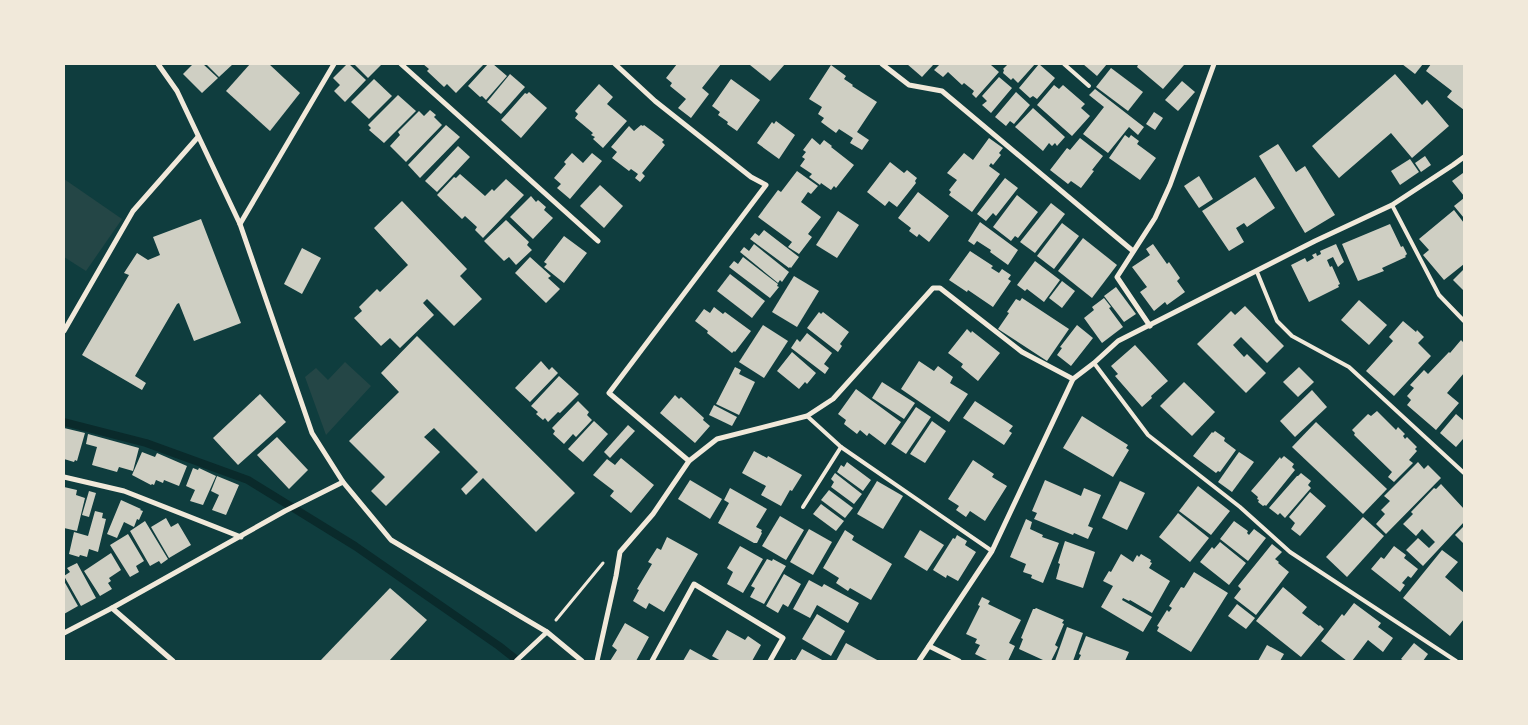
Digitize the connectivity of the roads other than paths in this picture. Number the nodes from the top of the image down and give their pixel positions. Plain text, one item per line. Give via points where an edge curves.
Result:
1 (158, 64) edge
2 (334, 64) edge
3 (401, 64) edge
4 (615, 64) edge
5 (882, 64) edge
6 (1064, 64) edge
7 (1214, 64) edge
8 (1089, 86) dead end
9 (198, 137) junction
10 (1464, 157) edge
11 (1392, 205) junction
12 (240, 224) junction
13 (598, 241) dead end
14 (1134, 251) junction
15 (1256, 272) junction
16 (1464, 321) edge
17 (1150, 326) junction
18 (64, 330) edge
19 (1094, 364) junction
20 (1073, 379) junction
21 (807, 416) junction
22 (841, 446) junction
23 (689, 462) junction
24 (1464, 473) edge
25 (64, 477) edge
26 (343, 482) junction
27 (803, 507) dead end
28 (241, 537) junction
29 (992, 551) junction
30 (112, 608) junction
31 (547, 632) junction
32 (64, 633) edge
33 (929, 646) junction
34 (173, 661) edge
35 (516, 661) edge
36 (582, 661) edge
37 (597, 661) edge
38 (652, 661) edge
39 (770, 661) edge
40 (919, 661) edge
41 (959, 661) edge
42 (1456, 661) edge

1 - 9 street via 177,91
2 - 12 street
3 - 13 street
4 - 23 street via 655,101 751,177 766,185 609,393
5 - 14 street via 909,85 942,91
6 - 8 lane
7 - 14 street via 1170,185 1155,218
9 - 12 street
9 - 18 street via 133,211
10 - 11 street
11 - 15 street via 1315,240
11 - 16 lane via 1439,295
12 - 26 street via 312,433
14 - 17 street via 1117,277
15 - 17 street
15 - 24 lane via 1277,321 1292,336 1349,367
17 - 19 street via 1118,341
19 - 20 street
19 - 42 lane via 1148,435 1240,507 1290,552
20 - 21 street via 1022,352 940,288 933,288 833,399
20 - 29 street
21 - 22 lane
21 - 23 street via 717,439
22 - 27 lane
22 - 29 lane
23 - 37 street via 620,552
25 - 28 street via 124,491
26 - 28 street
26 - 31 street via 391,540
28 - 30 street
29 - 33 street
30 - 32 street
30 - 34 street
31 - 35 street
31 - 36 street
33 - 40 street
33 - 41 street
38 - 39 street via 694,584 783,638

